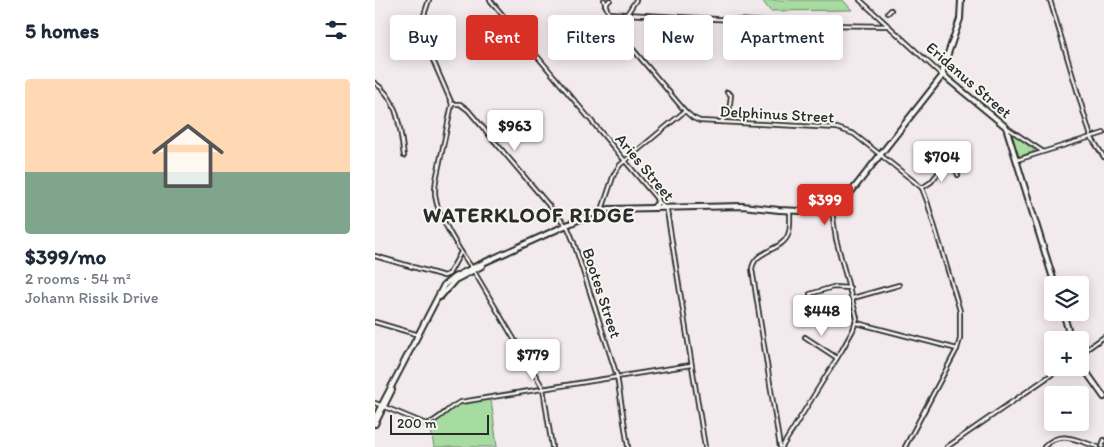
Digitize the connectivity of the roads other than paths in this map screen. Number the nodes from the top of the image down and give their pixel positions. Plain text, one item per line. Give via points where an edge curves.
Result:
1 (429, 0) edge
2 (490, 0) edge
3 (604, 0) edge
4 (610, 0) edge
5 (635, 0) edge
6 (860, 0) edge
7 (961, 0) edge
8 (1050, 0) edge
9 (605, 5) junction
10 (891, 10) dead end
11 (608, 13) junction
12 (888, 13) dead end
13 (627, 14) junction
14 (889, 26) junction
15 (943, 75) junction
16 (375, 83) edge
17 (727, 92) dead end
18 (452, 104) junction
19 (685, 111) junction
20 (721, 122) junction
21 (1006, 127) junction
22 (1104, 132) edge
23 (1091, 137) junction
24 (1042, 151) junction
25 (880, 154) junction
26 (953, 154) dead end
27 (404, 156) dead end
28 (1104, 157) edge
29 (1015, 160) junction
30 (626, 161) junction
31 (948, 161) junction
32 (958, 175) dead end
33 (922, 188) junction
34 (657, 197) junction
35 (653, 208) junction
36 (665, 208) junction
37 (602, 210) junction
38 (790, 211) junction
39 (832, 212) junction
40 (566, 225) junction
41 (461, 252) junction
42 (375, 256) edge
43 (472, 269) junction
44 (1052, 276) edge
45 (899, 285) dead end
46 (850, 288) junction
47 (853, 298) junction
48 (812, 302) dead end
49 (375, 322) edge
50 (856, 323) junction
51 (419, 335) junction
52 (805, 337) dead end
53 (1104, 337) edge
54 (1089, 348) edge
55 (957, 349) junction
56 (837, 358) junction
57 (691, 365) junction
58 (617, 376) junction
59 (1049, 376) edge
60 (1088, 376) edge
61 (543, 388) junction
62 (1104, 396) edge
63 (375, 403) edge
64 (382, 406) junction
65 (375, 418) edge
66 (375, 424) edge
67 (1104, 440) edge
68 (552, 447) edge
69 (628, 447) edge
70 (705, 447) edge
71 (781, 447) edge
72 (905, 447) edge
73 (947, 447) edge
74 (1044, 447) edge
75 (1098, 447) edge
76 (1102, 447) edge

1 - 18 street via 422,21 423,37
2 - 30 street, Aries Street
3 - 9 street, Delphinus Street
4 - 9 street
5 - 13 street
6 - 14 street, Eridanus Street
7 - 15 main road via 960,19
8 - 23 street
9 - 11 street, Delphinus Street
10 - 12 street
11 - 13 street
11 - 19 street, Delphinus Street via 615,28
13 - 14 street
14 - 15 street, Eridanus Street
15 - 21 main road, Eridanus Street
15 - 25 main road
16 - 27 street via 386,93 397,115
17 - 20 street via 731,95 730,111
18 - 40 street, Bootes Street via 466,107
18 - 41 street via 435,195 437,207
19 - 20 street, Delphinus Street via 700,121
19 - 30 street
20 - 25 street, Delphinus Street via 842,129
21 - 24 street
21 - 29 main road, Eridanus Street
22 - 23 street
23 - 24 street
23 - 28 street
24 - 29 street
25 - 33 street, Delphinus Street
25 - 39 main road
26 - 31 street
29 - 44 main road, Eridanus Street
30 - 34 street, Aries Street
30 - 37 street via 614,174
31 - 32 street
31 - 33 street
33 - 55 street via 959,307 960,339
34 - 35 main road via 658,203
34 - 36 street, Aries Street
35 - 36 main road
35 - 37 main road
36 - 38 main road via 742,206
36 - 57 street, Aries Street via 669,215
37 - 40 main road
38 - 39 main road
38 - 71 street via 788,237 757,258 753,265
39 - 46 street
40 - 43 main road
40 - 58 street, Bootes Street
41 - 42 street via 449,274 444,276
41 - 43 street
43 - 51 main road via 444,290
43 - 61 street
45 - 47 street
46 - 47 street
46 - 48 street via 833,288 810,294
47 - 50 street
49 - 51 street
50 - 55 street
50 - 56 street
51 - 64 main road
52 - 56 street
53 - 54 street
55 - 72 street
56 - 71 street
57 - 58 street
57 - 70 street, Aries Street
58 - 61 street
58 - 69 street, Bootes Street
59 - 73 street
60 - 62 main road
61 - 64 street via 457,403 426,424
61 - 68 street
63 - 64 street
64 - 65 main road
64 - 66 main road
67 - 76 street
74 - 75 street via 1055,438 1062,437

